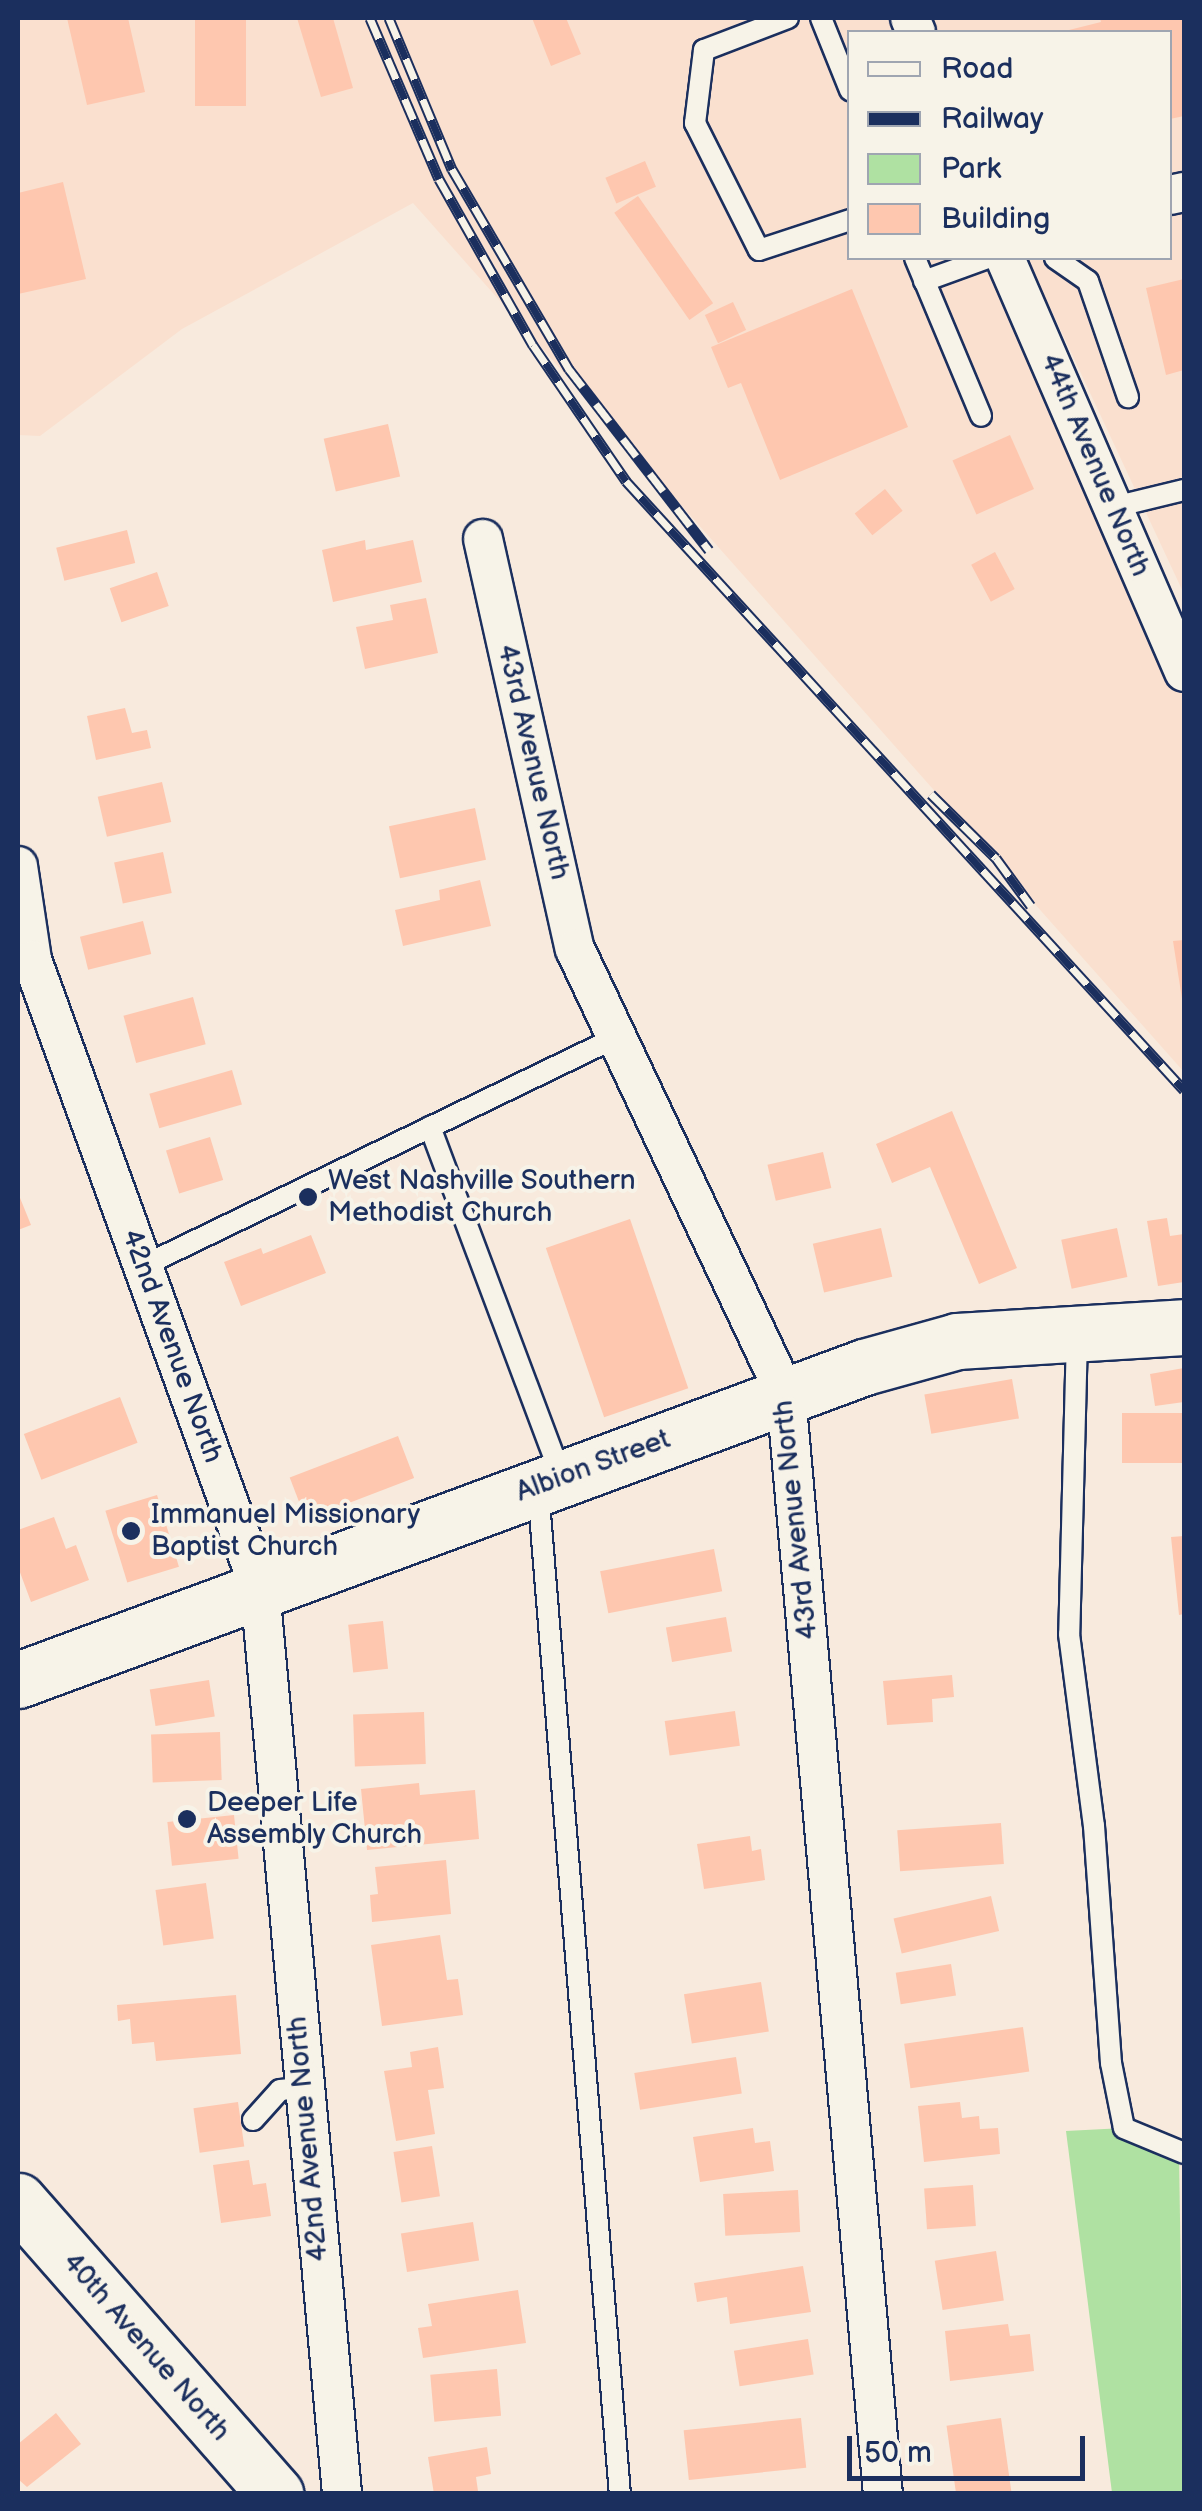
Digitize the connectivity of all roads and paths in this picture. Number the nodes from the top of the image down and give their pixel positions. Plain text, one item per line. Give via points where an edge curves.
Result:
1 (788, 18) edge
2 (821, 18) edge
3 (847, 83) edge
4 (847, 221) edge
5 (915, 260) edge
6 (983, 260) edge
7 (1005, 260) edge
8 (1058, 260) edge
9 (924, 282) junction
10 (1128, 397) dead end
11 (981, 416) dead end
12 (1184, 490) edge
13 (1114, 507) junction
14 (484, 539) dead end
15 (1184, 672) edge
16 (18, 866) edge
17 (617, 1036) junction
18 (430, 1127) junction
19 (143, 1266) junction
20 (1184, 1327) edge
21 (1077, 1335) junction
22 (786, 1395) junction
23 (550, 1482) junction
24 (260, 1588) junction
25 (18, 1680) edge
26 (302, 2088) junction
27 (253, 2120) dead end
28 (1184, 2153) edge
29 (18, 2200) edge
30 (276, 2494) edge
31 (342, 2494) edge
32 (620, 2494) edge
33 (883, 2494) edge

1 - 4 lane via 704,50 695,123 759,250
2 - 3 lane
5 - 9 lane
6 - 9 lane
7 - 13 street, 44th Avenue North
8 - 10 lane via 1088,281
9 - 11 lane
12 - 13 lane
13 - 15 street, 44th Avenue North
14 - 17 street, 43rd Avenue North via 576,949
16 - 19 street, 42nd Avenue North via 32,960
17 - 18 lane
17 - 22 street, 43rd Avenue North
18 - 19 lane
18 - 23 lane
19 - 24 street, 42nd Avenue North
20 - 21 street, Albion Street
21 - 22 street, Albion Street via 958,1342
21 - 28 lane via 1069,1634 1094,1826 1111,2063 1124,2128
22 - 23 street, Albion Street
22 - 33 street, 43rd Avenue North
23 - 24 street, Albion Street
23 - 32 lane
24 - 25 street, Albion Street
24 - 26 street, 42nd Avenue North
26 - 27 lane via 280,2090
26 - 31 street, 42nd Avenue North
29 - 30 street, 40th Avenue North

